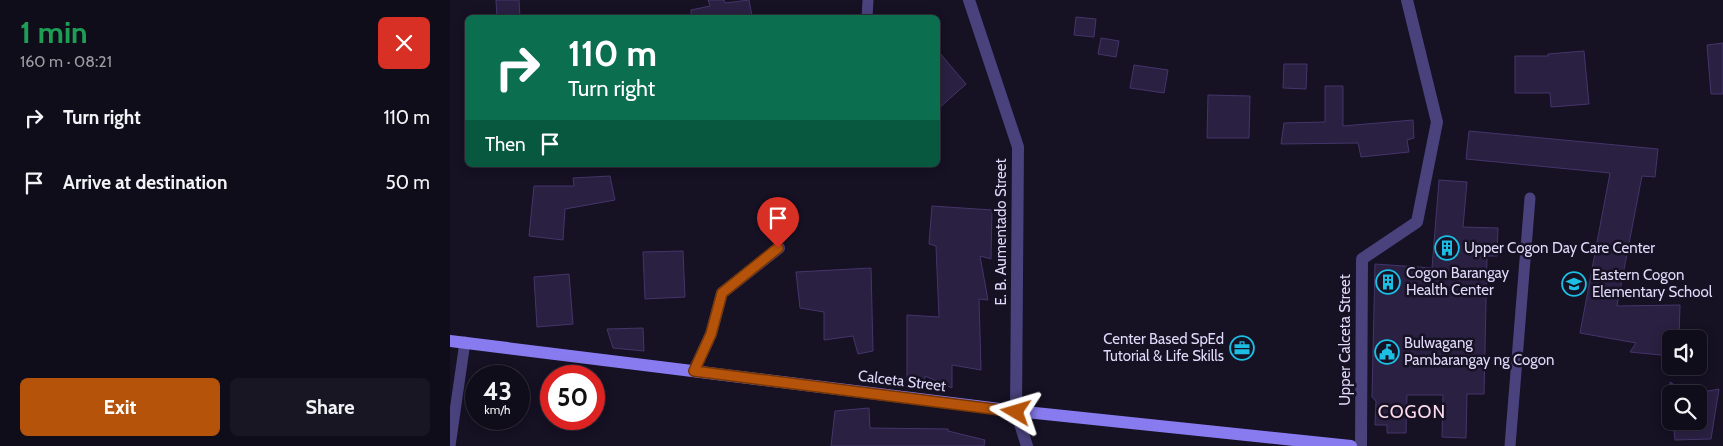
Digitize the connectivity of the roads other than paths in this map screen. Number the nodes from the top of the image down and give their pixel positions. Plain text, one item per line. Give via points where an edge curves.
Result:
1 (868, 0) edge
2 (969, 0) edge
3 (1406, 0) edge
4 (867, 15) edge
5 (1530, 198) dead end
6 (778, 248) dead end
7 (450, 341) edge
8 (465, 342) junction
9 (694, 371) junction
10 (1016, 412) junction
11 (450, 446) edge
12 (1027, 446) edge
13 (1351, 446) edge
14 (1361, 446) edge
15 (1510, 446) edge

1 - 4 lane
2 - 10 street, E. B. Aumentado Street via 1018,147
3 - 14 street, Upper Calceta Street via 1437,122 1418,222 1362,259
5 - 15 lane
6 - 9 street via 722,293 711,334
7 - 8 main road, Calceta Street
8 - 9 main road, Calceta Street
8 - 11 lane
9 - 10 main road, Calceta Street
10 - 12 street, E. B. Aumentado Street
10 - 13 main road, Calceta Street

